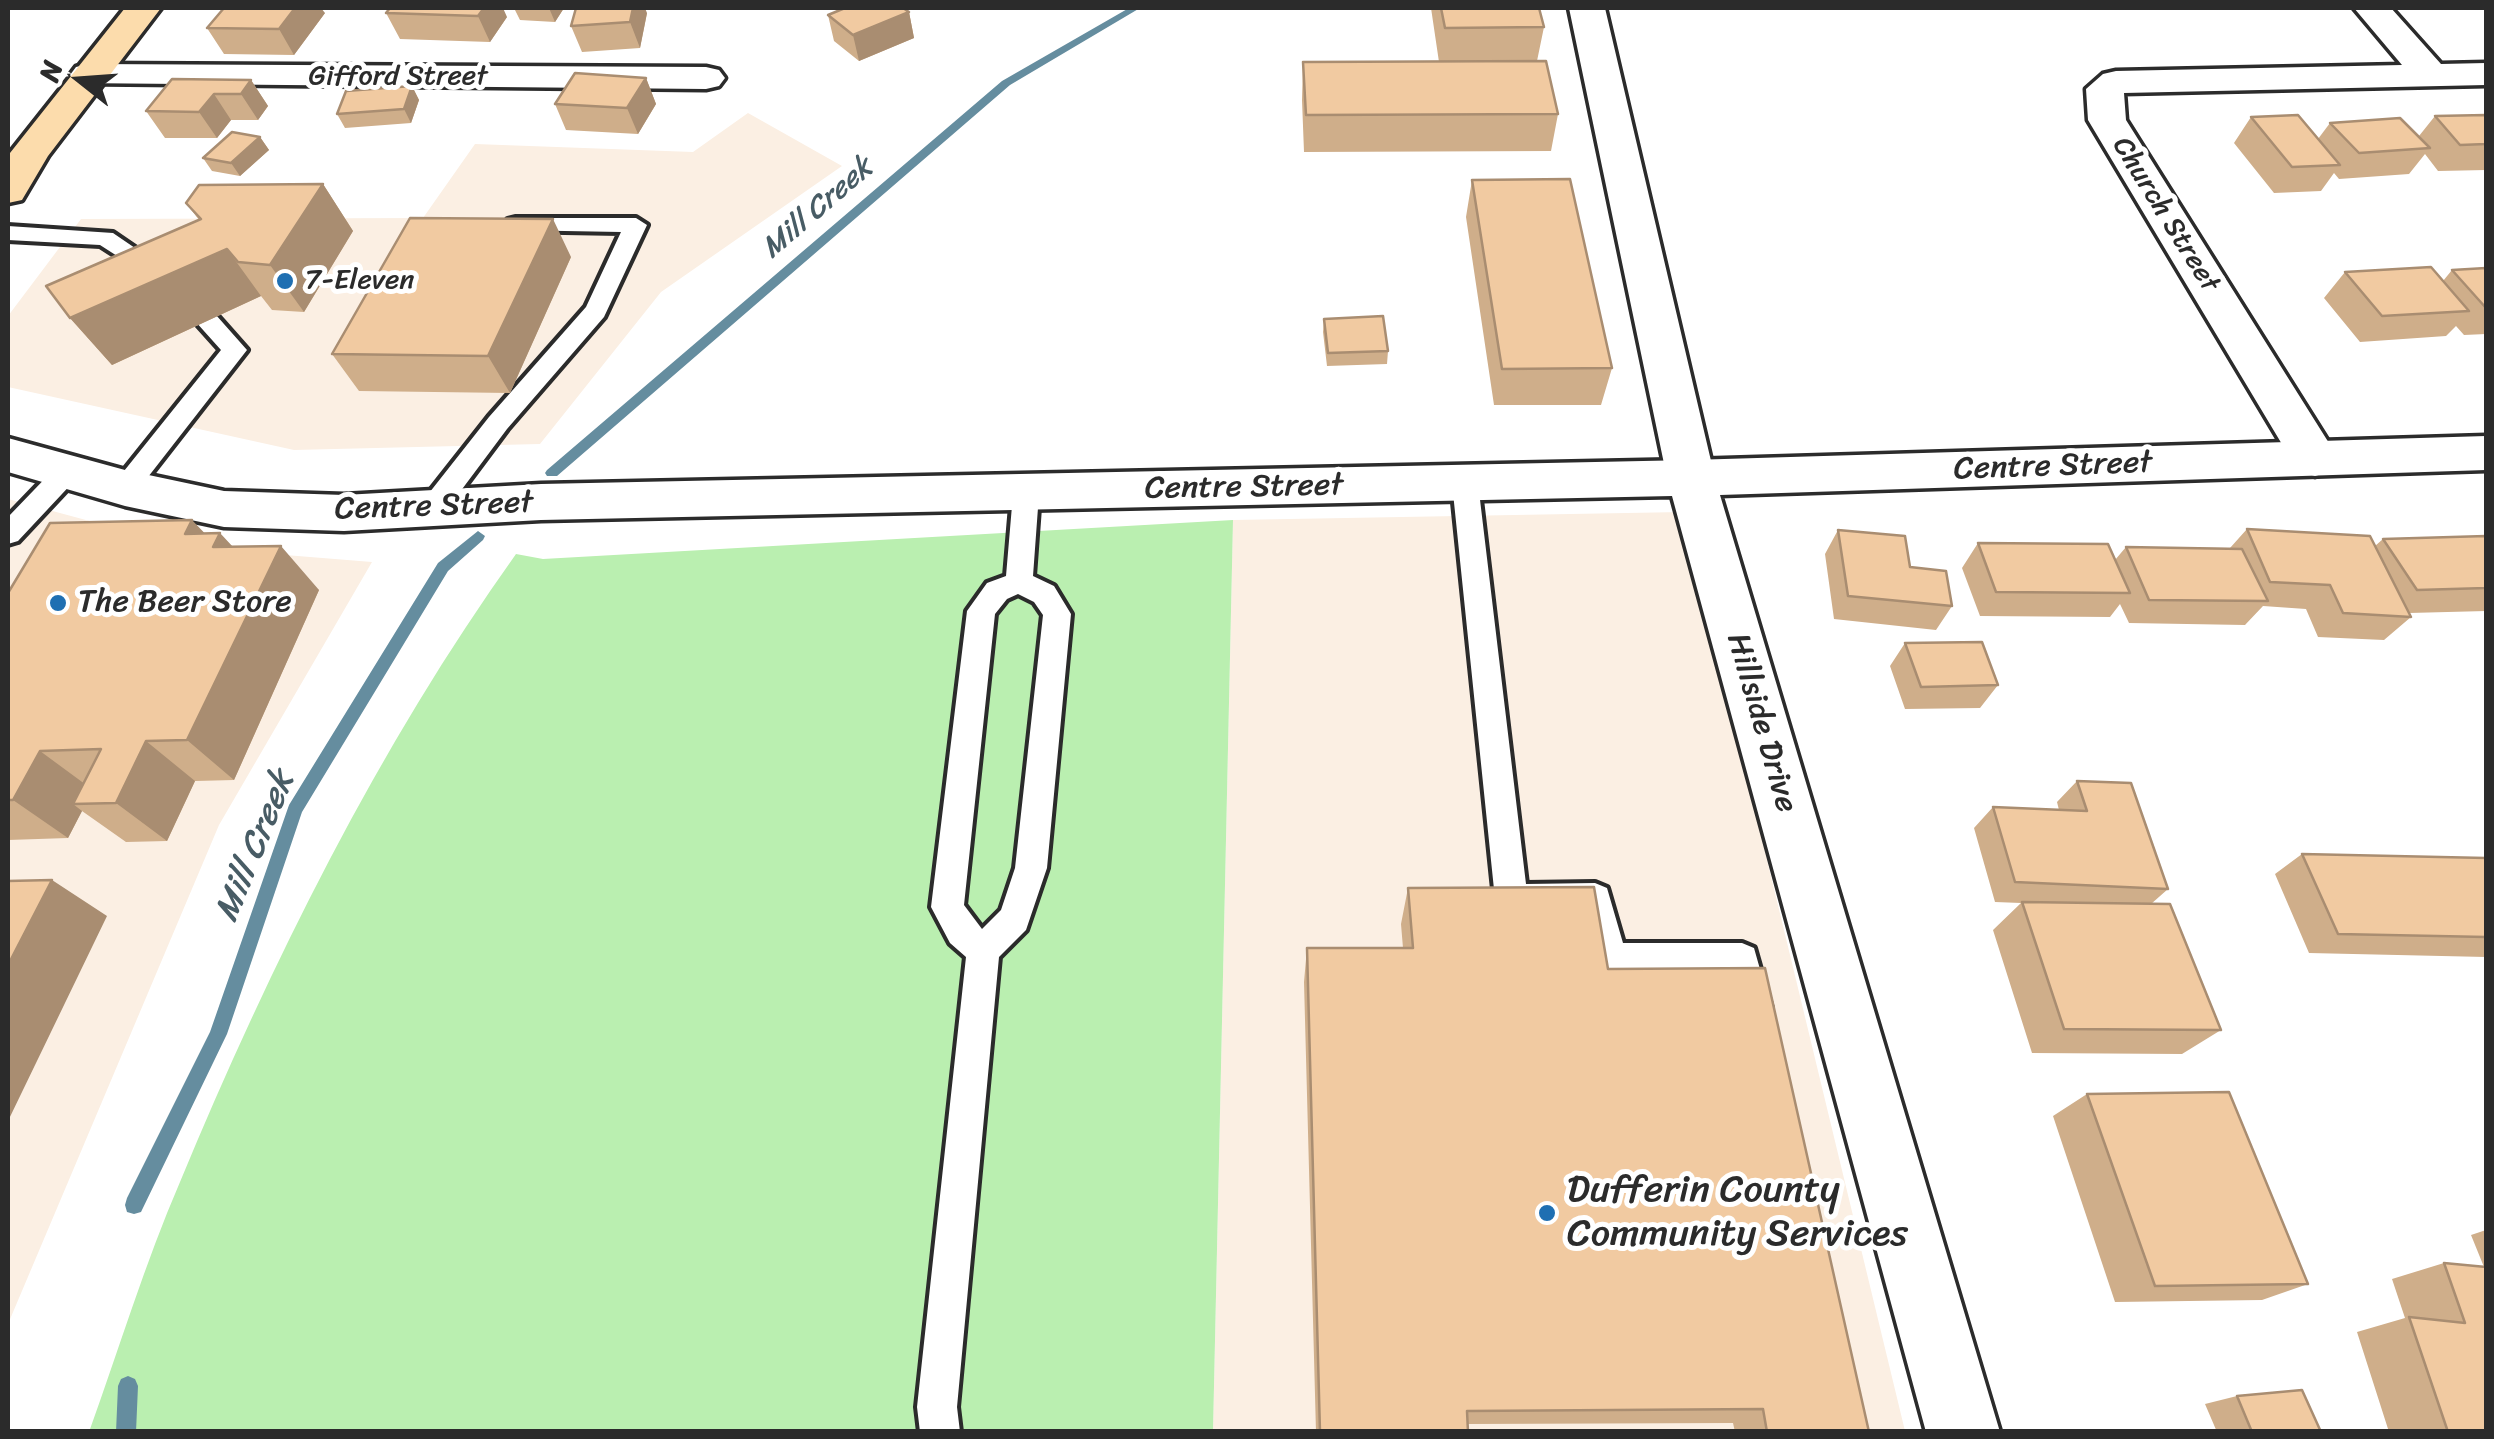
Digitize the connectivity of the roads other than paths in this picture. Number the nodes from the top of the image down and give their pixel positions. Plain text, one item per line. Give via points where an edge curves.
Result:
1 (143, 8) edge
2 (1587, 8) edge
3 (2372, 8) edge
4 (2486, 74) edge
5 (89, 75) junction
6 (2430, 75) junction
7 (706, 78) dead end
8 (19, 165) edge
9 (8, 191) edge
10 (482, 225) edge
11 (8, 233) edge
12 (185, 289) edge
13 (208, 321) dead end
14 (2486, 453) edge
15 (8, 455) edge
16 (2315, 459) junction
17 (67, 472) junction
18 (1691, 478) junction
19 (1465, 484) junction
20 (125, 488) junction
21 (1026, 494) junction
22 (432, 509) junction
23 (8, 534) edge
24 (1019, 582) junction
25 (983, 951) junction
26 (1760, 1034) edge
27 (940, 1432) edge
28 (1962, 1432) edge

1 - 5 main road
2 - 18 street, Hillside Drive
3 - 6 street
4 - 6 street, Church Street
5 - 7 street, Gifford Street
5 - 8 main road
6 - 16 street, Church Street via 2116,82 2105,90 2107,120
8 - 9 main road
10 - 22 lane via 636,225 596,312
11 - 12 lane via 104,238
13 - 20 lane via 235,350
14 - 16 street, Centre Street
15 - 17 street, Centre Street
16 - 18 street, Centre Street
17 - 20 street, Centre Street
17 - 23 lane
18 - 19 street, Centre Street
18 - 28 street, Hillside Drive
19 - 21 street, Centre Street
19 - 26 lane via 1511,899 1595,898 1610,958 1742,959
20 - 22 street, Centre Street via 224,508
21 - 22 street, Centre Street
21 - 24 lane
24 - 25 lane via 997,591 981,611 947,907
24 - 25 lane via 1044,594 1057,614 1031,868 1014,919
25 - 27 lane

